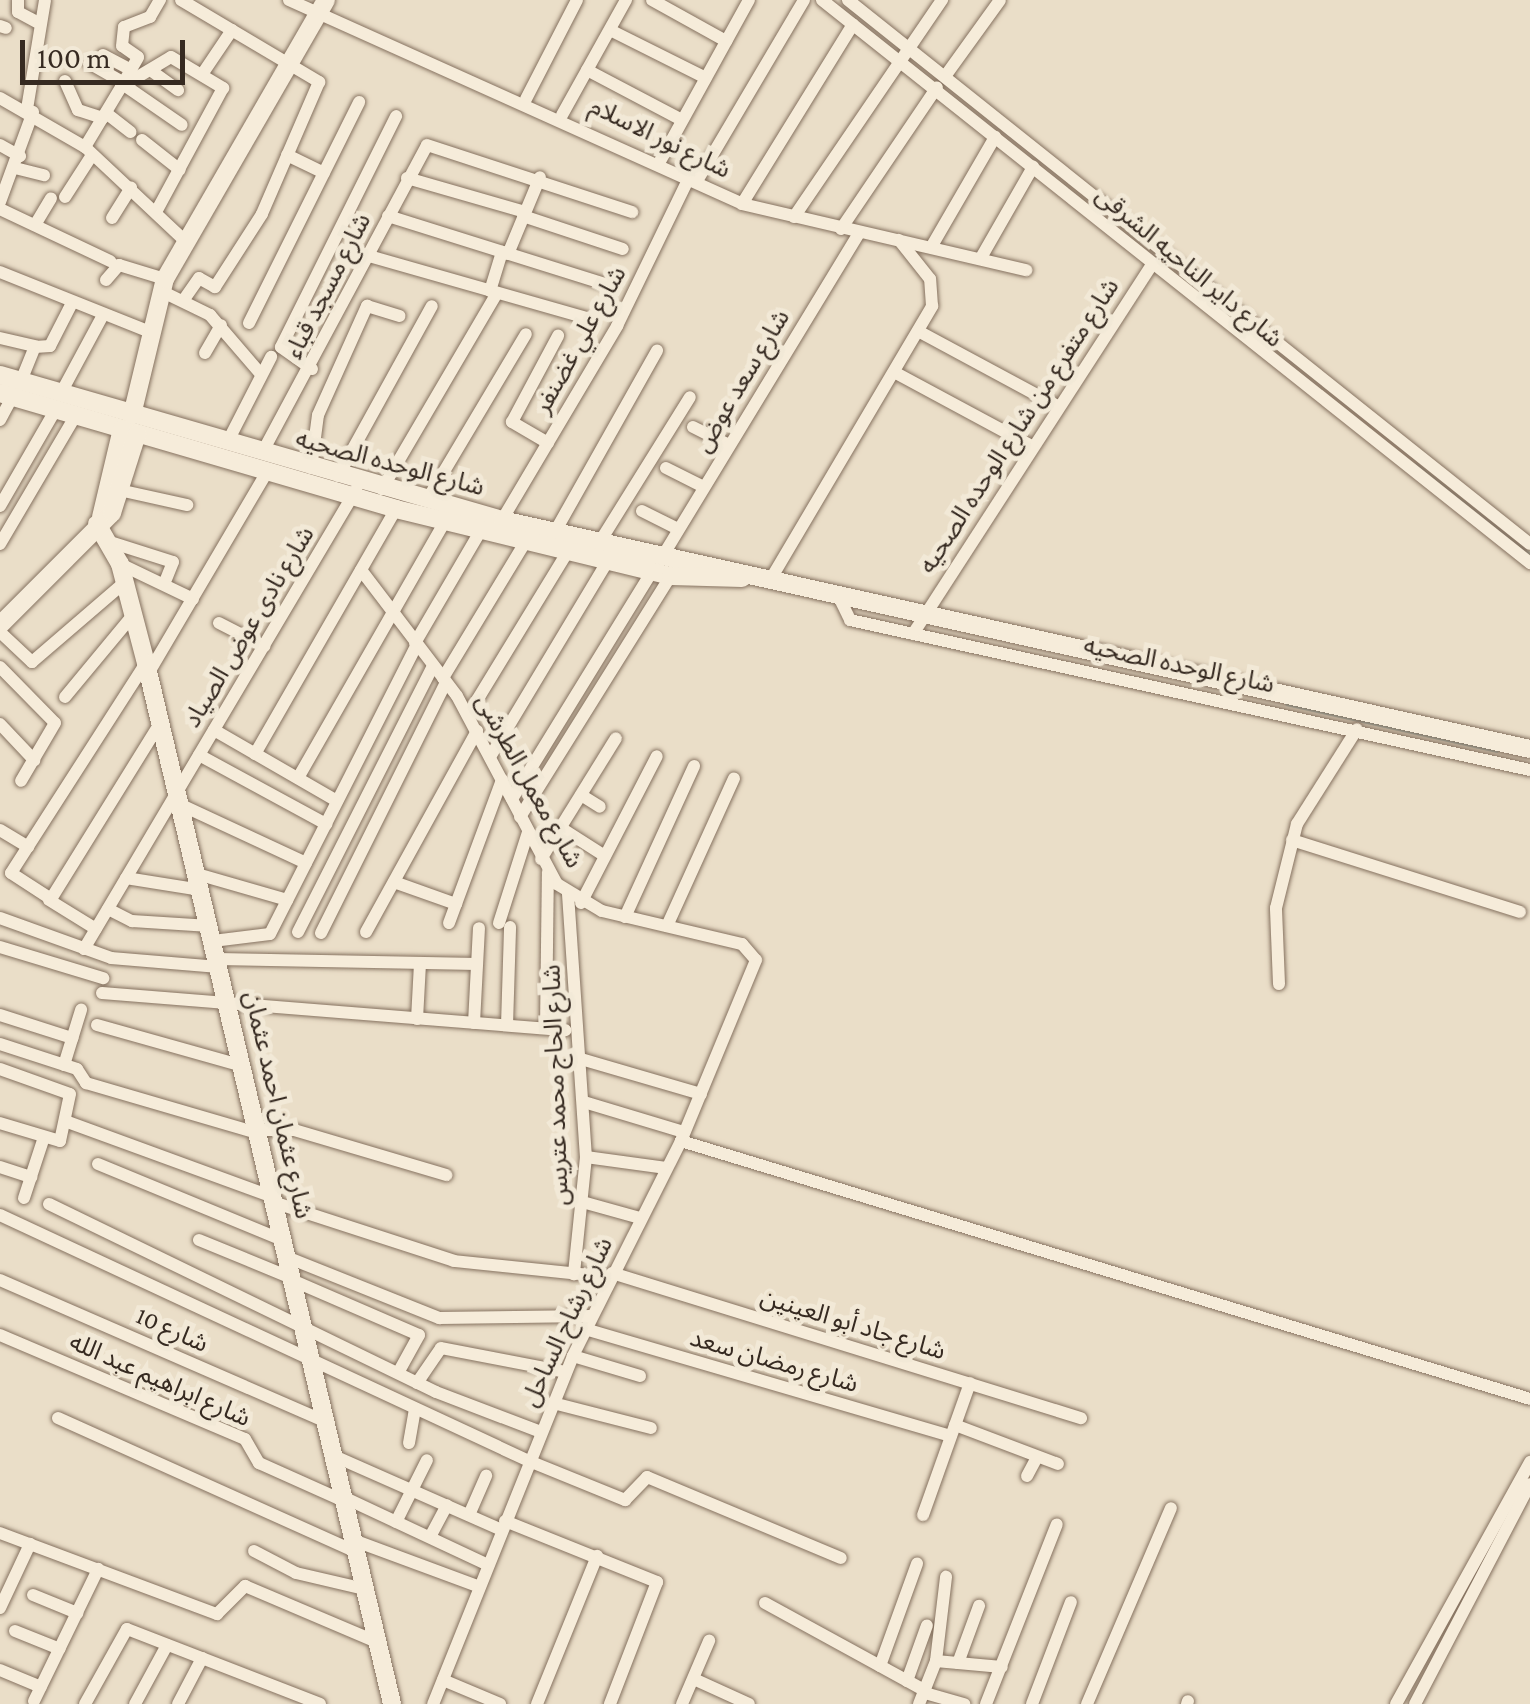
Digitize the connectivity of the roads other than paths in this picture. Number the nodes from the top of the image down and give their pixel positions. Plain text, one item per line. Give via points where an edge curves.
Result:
1 (18, 0) edge
2 (46, 0) edge
3 (160, 0) edge
4 (182, 0) edge
5 (289, 0) edge
6 (576, 0) edge
7 (626, 0) edge
8 (652, 0) edge
9 (804, 0) edge
10 (822, 0) edge
11 (942, 0) edge
12 (1000, 0) edge
13 (745, 2) edge
14 (844, 4) edge
15 (324, 8) edge
16 (37, 22) junction
17 (853, 24) junction
18 (232, 30) junction
19 (610, 30) junction
20 (726, 41) junction
21 (906, 44) junction
22 (104, 55) dead end
23 (897, 57) junction
24 (89, 63) dead end
25 (294, 66) junction
26 (588, 70) junction
27 (152, 72) junction
28 (202, 74) junction
29 (946, 74) junction
30 (706, 78) junction
31 (65, 81) dead end
32 (125, 82) junction
33 (936, 87) junction
34 (178, 90) dead end
35 (0, 98) edge
36 (526, 99) junction
37 (359, 102) dead end
38 (30, 110) junction
39 (562, 115) junction
40 (104, 116) junction
41 (396, 116) dead end
42 (682, 120) junction
43 (182, 126) dead end
44 (995, 137) junction
45 (0, 145) edge
46 (88, 151) junction
47 (287, 155) junction
48 (18, 162) junction
49 (658, 162) junction
50 (1032, 167) junction
51 (180, 170) junction
52 (324, 173) junction
53 (44, 176) dead end
54 (540, 176) junction
55 (408, 178) junction
56 (693, 180) junction
57 (131, 187) junction
58 (1, 198) edge
59 (742, 204) junction
60 (156, 212) junction
61 (632, 212) dead end
62 (524, 214) junction
63 (388, 216) junction
64 (794, 217) junction
65 (112, 218) dead end
66 (35, 225) junction
67 (841, 229) junction
68 (859, 233) junction
69 (899, 240) junction
70 (186, 242) junction
71 (933, 244) junction
72 (623, 249) dead end
73 (505, 253) junction
74 (369, 256) junction
75 (982, 256) junction
76 (110, 260) dead end
77 (1152, 265) junction
78 (1026, 270) dead end
79 (0, 272) edge
80 (106, 280) dead end
81 (163, 285) junction
82 (612, 286) dead end
83 (493, 292) junction
84 (185, 298) junction
85 (71, 304) junction
86 (432, 306) dead end
87 (102, 316) junction
88 (399, 316) dead end
89 (590, 319) dead end
90 (249, 322) dead end
91 (221, 325) junction
92 (918, 331) junction
93 (150, 332) junction
94 (526, 334) dead end
95 (558, 336) dead end
96 (0, 338) edge
97 (36, 346) junction
98 (657, 352) dead end
99 (205, 353) dead end
100 (271, 356) dead end
101 (312, 369) junction
102 (258, 372) junction
103 (894, 372) junction
104 (0, 374) edge
105 (12, 390) edge
106 (690, 398) dead end
107 (64, 404) junction
108 (1059, 408) junction
109 (0, 420) edge
110 (130, 426) junction
111 (693, 426) dead end
112 (227, 442) junction
113 (548, 443) junction
114 (729, 445) junction
115 (1033, 447) junction
116 (262, 453) junction
117 (311, 468) junction
118 (666, 468) dead end
119 (268, 472) junction
120 (338, 476) junction
121 (704, 487) junction
122 (119, 490) junction
123 (356, 490) junction
124 (382, 490) junction
125 (427, 500) junction
126 (0, 506) edge
127 (187, 506) dead end
128 (396, 509) junction
129 (642, 510) dead end
130 (99, 520) junction
131 (445, 521) junction
132 (678, 529) junction
133 (481, 530) junction
134 (514, 530) junction
135 (556, 530) junction
136 (601, 540) junction
137 (110, 542) junction
138 (0, 544) edge
139 (1530, 544) edge
140 (568, 551) junction
141 (673, 556) junction
142 (608, 561) junction
143 (1530, 563) edge
144 (362, 570) junction
145 (652, 571) junction
146 (122, 574) junction
147 (671, 576) junction
148 (772, 577) junction
149 (166, 579) junction
150 (193, 599) junction
151 (392, 613) junction
152 (133, 615) junction
153 (919, 621) junction
154 (219, 623) dead end
155 (0, 628) edge
156 (416, 644) junction
157 (264, 646) junction
158 (433, 666) junction
159 (0, 667) edge
160 (147, 669) junction
161 (444, 680) junction
162 (65, 698) dead end
163 (468, 715) junction
164 (0, 724) edge
165 (160, 724) junction
166 (1357, 729) junction
167 (214, 730) junction
168 (478, 731) junction
169 (616, 738) dead end
170 (256, 754) junction
171 (199, 755) junction
172 (658, 756) dead end
173 (490, 757) junction
174 (1529, 759) edge
175 (34, 760) junction
176 (694, 766) dead end
177 (298, 778) junction
178 (734, 778) dead end
179 (502, 780) junction
180 (21, 781) dead end
181 (580, 795) junction
182 (178, 799) junction
183 (512, 800) junction
184 (337, 801) junction
185 (600, 807) dead end
186 (520, 817) junction
187 (326, 824) junction
188 (561, 828) junction
189 (0, 830) edge
190 (528, 832) junction
191 (1292, 840) junction
192 (28, 847) junction
193 (606, 856) junction
194 (306, 863) junction
195 (545, 866) junction
196 (6, 869) edge
197 (126, 878) junction
198 (199, 882) junction
199 (394, 882) junction
200 (568, 894) junction
201 (49, 900) junction
202 (287, 900) junction
203 (581, 902) junction
204 (456, 904) junction
205 (108, 910) junction
206 (1520, 912) dead end
207 (625, 917) junction
208 (0, 918) edge
209 (449, 923) dead end
210 (667, 926) junction
211 (479, 928) dead end
212 (96, 929) junction
213 (298, 932) dead end
214 (366, 932) dead end
215 (321, 933) dead end
216 (0, 946) edge
217 (215, 948) junction
218 (84, 949) junction
219 (420, 962) junction
220 (477, 964) junction
221 (756, 966) joint
222 (1280, 984) dead end
223 (229, 1006) junction
224 (81, 1010) dead end
225 (0, 1015) edge
226 (416, 1019) junction
227 (474, 1023) junction
228 (97, 1025) dead end
229 (507, 1026) junction
230 (546, 1028) junction
231 (566, 1030) dead end
232 (72, 1038) junction
233 (0, 1044) edge
234 (581, 1059) junction
235 (64, 1065) junction
236 (243, 1066) junction
237 (0, 1068) edge
238 (700, 1094) junction
239 (584, 1102) junction
240 (65, 1121) junction
241 (0, 1123) edge
242 (259, 1132) junction
243 (682, 1136) junction
244 (44, 1137) junction
245 (586, 1157) junction
246 (98, 1164) dead end
247 (0, 1167) edge
248 (666, 1168) junction
249 (446, 1175) dead end
250 (31, 1177) junction
251 (24, 1198) dead end
252 (276, 1201) junction
253 (586, 1203) junction
254 (49, 1204) dead end
255 (6, 1217) edge
256 (640, 1218) junction
257 (199, 1240) dead end
258 (287, 1249) junction
259 (574, 1274) junction
260 (611, 1275) junction
261 (294, 1280) junction
262 (0, 1282) edge
263 (588, 1322) junction
264 (304, 1327) junction
265 (0, 1335) edge
266 (572, 1356) junction
267 (313, 1364) junction
268 (566, 1372) junction
269 (398, 1373) junction
270 (640, 1376) dead end
271 (417, 1383) junction
272 (970, 1383) junction
273 (1530, 1399) edge
274 (553, 1404) junction
275 (415, 1410) junction
276 (58, 1418) dead end
277 (1080, 1418) dead end
278 (326, 1422) junction
279 (650, 1428) dead end
280 (953, 1430) junction
281 (541, 1432) junction
282 (409, 1443) dead end
283 (334, 1456) junction
284 (1037, 1456) junction
285 (428, 1460) dead end
286 (529, 1461) junction
287 (1530, 1462) edge
288 (1058, 1464) dead end
289 (486, 1476) dead end
290 (1027, 1476) dead end
291 (1530, 1484) edge
292 (414, 1491) junction
293 (344, 1499) junction
294 (446, 1505) junction
295 (1171, 1508) dead end
296 (469, 1515) junction
297 (923, 1515) dead end
298 (396, 1522) junction
299 (1057, 1524) dead end
300 (504, 1525) junction
301 (0, 1533) edge
302 (430, 1537) junction
303 (30, 1544) junction
304 (355, 1546) junction
305 (254, 1551) dead end
306 (597, 1556) junction
307 (841, 1558) dead end
308 (917, 1564) dead end
309 (488, 1565) junction
310 (98, 1570) junction
311 (946, 1577) dead end
312 (480, 1587) junction
313 (365, 1589) junction
314 (34, 1595) dead end
315 (1071, 1602) dead end
316 (765, 1603) dead end
317 (979, 1606) dead end
318 (0, 1608) edge
319 (77, 1614) junction
320 (928, 1626) dead end
321 (15, 1631) dead end
322 (709, 1641) dead end
323 (377, 1642) junction
324 (167, 1645) junction
325 (60, 1649) junction
326 (202, 1658) junction
327 (936, 1661) junction
328 (958, 1663) junction
329 (880, 1666) junction
330 (1002, 1667) junction
331 (0, 1670) edge
332 (443, 1680) junction
333 (696, 1680) junction
334 (907, 1681) junction
335 (923, 1696) edge
336 (85, 1704) edge
337 (134, 1704) edge
338 (178, 1704) edge
339 (320, 1704) edge
340 (392, 1704) edge
341 (434, 1704) edge
342 (500, 1704) edge
343 (537, 1704) edge
344 (610, 1704) edge
345 (682, 1704) edge
346 (749, 1704) edge
347 (964, 1704) edge
348 (986, 1704) edge
349 (1032, 1704) edge
350 (1087, 1704) edge
351 (1396, 1704) edge
352 (1415, 1704) edge

1 - 16 street via 19,14
2 - 16 street
3 - 32 street via 150,17 124,27 122,46 138,57
4 - 18 street
5 - 15 street, شارع نور الاسلام
6 - 36 street
7 - 19 street
8 - 20 street
9 - 56 street, شارع علي غضنفر
10 - 14 street, شارع داير الناحيه الشرقى
11 - 21 street
12 - 29 street
13 - 20 street
14 - 17 street, شارع داير الناحيه الشرقى
14 - 21 street, شارع داير الناحيه الشرقى
15 - 25 street
15 - 36 street, شارع نور الاسلام via 385,50
16 - 38 street
17 - 23 street, شارع داير الناحيه الشرقى
17 - 59 street
18 - 25 street
18 - 28 street
19 - 26 street
19 - 30 street
20 - 30 street
21 - 23 street
21 - 29 street, شارع داير الناحيه الشرقى
22 - 32 street
23 - 33 street, شارع داير الناحيه الشرقى
23 - 64 street
24 - 32 street
25 - 47 street via 319,84
25 - 70 street
26 - 39 street
26 - 42 street
27 - 28 street via 175,57
27 - 32 street
27 - 34 street
28 - 51 street via 223,88
29 - 139 street, شارع داير الناحيه الشرقى via 1128,230
30 - 42 street
31 - 40 street via 78,110
32 - 40 street
32 - 43 street
33 - 44 street, شارع داير الناحيه الشرقى
33 - 67 street
35 - 38 street
36 - 39 street, شارع نور الاسلام
37 - 52 street
38 - 46 street
38 - 48 street
39 - 49 street, شارع نور الاسلام
40 - 46 street
40 - 51 street
41 - 101 street via 282,345
42 - 49 street
44 - 50 street, شارع داير الناحيه الشرقى
44 - 71 street
45 - 48 street
46 - 57 street
46 - 66 street
47 - 52 street
47 - 84 street via 215,287 199,278
48 - 53 street
48 - 58 street
49 - 56 street, شارع نور الاسلام
50 - 75 street
50 - 77 street, شارع داير الناحيه الشرقى
51 - 60 street
52 - 90 street
54 - 55 street, شارع مسجد قباء via 435,144
54 - 61 street
54 - 62 street
55 - 62 street
55 - 63 street, شارع مسجد قباء
56 - 59 street, شارع نور الاسلام
56 - 113 street, شارع علي غضنفر
57 - 60 street
57 - 65 street
58 - 66 street
59 - 64 street, شارع نور الاسلام
60 - 70 street
62 - 72 street
62 - 73 street
63 - 73 street
63 - 74 street, شارع مسجد قباء
64 - 67 street, شارع نور الاسلام
66 - 76 street
67 - 68 street, شارع نور الاسلام
68 - 69 street, شارع نور الاسلام
68 - 114 street, شارع سعد عوض
69 - 71 street, شارع نور الاسلام
69 - 92 street via 934,287
70 - 81 street
71 - 75 street, شارع نور الاسلام
73 - 82 street
73 - 83 street
74 - 83 street
74 - 101 street, شارع مسجد قباء
75 - 78 street, شارع نور الاسلام
77 - 108 street, شارع متفرع من شارع الوحده الصحيه
77 - 143 street, شارع داير الناحيه الشرقى
79 - 85 street
80 - 81 street via 117,264
81 - 84 street
81 - 93 street
83 - 89 street
83 - 124 street
84 - 91 street
85 - 87 street
85 - 97 street via 50,346
86 - 120 street
87 - 93 street
87 - 107 street
88 - 117 street via 368,306 318,415
91 - 99 street
91 - 102 street
92 - 103 street
92 - 108 street
93 - 110 street
94 - 125 street
95 - 113 street via 512,422
96 - 97 street
97 - 105 street
98 - 135 street
100 - 102 street
101 - 116 street, شارع مسجد قباء
102 - 112 street
103 - 115 street
103 - 148 street
104 - 105 street, شارع الوحده الصحيه
105 - 107 street, شارع الوحده الصحيه
105 - 109 street
106 - 136 street
107 - 110 street, شارع الوحده الصحيه
107 - 126 street
107 - 138 street
108 - 115 street, شارع متفرع من شارع الوحده الصحيه
110 - 112 street, شارع الوحده الصحيه
110 - 119 street, شارع الوحده الصحيه
110 - 122 street
110 - 130 street
111 - 114 street
112 - 116 street, شارع الوحده الصحيه
113 - 134 street, شارع علي غضنفر
114 - 121 street, شارع سعد عوض
115 - 153 street, شارع متفرع من شارع الوحده الصحيه
116 - 117 street, شارع الوحده الصحيه
117 - 120 street, شارع الوحده الصحيه
118 - 121 street
119 - 123 street, شارع الوحده الصحيه
119 - 150 street
120 - 123 street, شارع الوحده الصحيه
121 - 132 street, شارع سعد عوض
122 - 127 street
122 - 130 street
123 - 124 street, شارع الوحده الصحيه
123 - 128 street, شارع الوحده الصحيه
123 - 157 street, شارع نادى عوض الصياد
124 - 125 street, شارع الوحده الصحيه
125 - 134 street, شارع الوحده الصحيه
128 - 131 street, شارع الوحده الصحيه
128 - 144 street
129 - 132 street
130 - 137 street, شارع عثمان احمد عثمان
130 - 155 street via 56,578
131 - 133 street, شارع الوحده الصحيه
131 - 151 street
132 - 141 street, شارع سعد عوض
133 - 134 street, شارع الوحده الصحيه
133 - 156 street
134 - 135 street, شارع الوحده الصحيه
134 - 140 street, شارع الوحده الصحيه
134 - 161 street, شارع علي غضنفر
135 - 136 street, شارع الوحده الصحيه
136 - 141 street, شارع الوحده الصحيه
137 - 146 street, شارع عثمان احمد عثمان
137 - 149 street via 172,561
140 - 142 street, شارع الوحده الصحيه
140 - 163 street
141 - 147 street, شارع سعد عوض
141 - 148 street, شارع الوحده الصحيه
142 - 145 street, شارع الوحده الصحيه
142 - 173 street
144 - 151 street, شارع معمل الطرشى
144 - 170 street
145 - 147 street, شارع الوحده الصحيه
145 - 183 street
146 - 149 street
146 - 152 street, شارع عثمان احمد عثمان
146 - 155 street via 32,662
147 - 148 street, شارع الوحده الصحيه
147 - 186 street, شارع سعد عوض
148 - 153 street, شارع الوحده الصحيه
149 - 150 street
150 - 160 street
151 - 156 street, شارع معمل الطرشى
151 - 177 street
152 - 160 street, شارع عثمان احمد عثمان
152 - 162 street
153 - 166 street, شارع الوحده الصحيه
153 - 174 street, شارع الوحده الصحيه
154 - 157 street
156 - 158 street, شارع معمل الطرشى
156 - 184 street
157 - 167 street, شارع نادى عوض الصياد
158 - 161 street, شارع معمل الطرشى
158 - 213 street
159 - 175 street via 53,719
160 - 165 street, شارع عثمان احمد عثمان
160 - 192 street
161 - 163 street, شارع معمل الطرشى
161 - 215 street, شارع علي غضنفر
163 - 168 street, شارع معمل الطرشى
164 - 175 street
165 - 182 street, شارع عثمان احمد عثمان
165 - 201 street
166 - 174 street, شارع الوحده الصحيه
166 - 191 street via 1314,788
167 - 170 street
167 - 171 street, شارع نادى عوض الصياد
168 - 173 street, شارع معمل الطرشى
168 - 199 street
169 - 181 street
170 - 177 street
171 - 182 street, شارع نادى عوض الصياد
171 - 187 street
172 - 193 street
173 - 179 street, شارع معمل الطرشى
175 - 180 street
176 - 207 street
177 - 184 street
178 - 210 street
179 - 183 street, شارع معمل الطرشى
179 - 204 street
181 - 185 street
181 - 188 street
182 - 194 street
182 - 197 street, شارع نادى عوض الصياد
182 - 198 street, شارع عثمان احمد عثمان
183 - 186 street, شارع معمل الطرشى
184 - 187 street
186 - 190 street, شارع معمل الطرشى
187 - 194 street
188 - 193 street
188 - 195 street
189 - 192 street
190 - 195 street, شارع معمل الطرشى
190 - 229 street via 505,925
191 - 206 street
191 - 222 street via 1276,908
192 - 196 street
193 - 203 street
194 - 202 street
195 - 200 street, شارع معمل الطرشى
195 - 230 street
196 - 201 street
197 - 198 street
197 - 205 street, شارع نادى عوض الصياد
198 - 202 street
198 - 217 street, شارع عثمان احمد عثمان
199 - 204 street
199 - 214 street
200 - 203 street, شارع معمل الطرشى
200 - 234 street, شارع الحاج محمد عتريس
201 - 212 street
202 - 217 street via 270,934
203 - 207 street, شارع معمل الطرشى
204 - 209 street
205 - 212 street, شارع نادى عوض الصياد
205 - 217 street
207 - 210 street, شارع معمل الطرشى
208 - 218 street
210 - 221 street, شارع معمل الطرشى via 747,946
211 - 220 street
212 - 218 street, شارع نادى عوض الصياد
216 - 223 street via 102,986
217 - 218 street via 145,961
217 - 219 street
217 - 223 street, شارع عثمان احمد عثمان
219 - 220 street
219 - 226 street
220 - 227 street
221 - 238 street, شارع رشاح الساحل
223 - 226 street
223 - 236 street, شارع عثمان احمد عثمان
224 - 232 street
225 - 232 street
226 - 227 street
227 - 229 street
228 - 236 street
229 - 230 street
230 - 231 street
232 - 235 street
233 - 235 street
234 - 238 street
234 - 239 street, شارع الحاج محمد عتريس
235 - 242 street via 86,1083
236 - 242 street, شارع عثمان احمد عثمان
237 - 240 street via 66,1089
238 - 243 street, شارع رشاح الساحل
239 - 243 street
239 - 245 street, شارع الحاج محمد عتريس
240 - 244 street via 62,1137
240 - 252 street, شارع جاد أبو العينين
241 - 244 street
242 - 249 street via 294,1130
242 - 252 street, شارع عثمان احمد عثمان
243 - 248 street, شارع رشاح الساحل
243 - 273 street
244 - 250 street
245 - 248 street
245 - 253 street, شارع الحاج محمد عتريس
246 - 258 street, شارع رمضان سعد
247 - 250 street
248 - 256 street, شارع رشاح الساحل
250 - 251 street
252 - 258 street, شارع عثمان احمد عثمان
252 - 259 street, شارع جاد أبو العينين via 454,1261
253 - 256 street
253 - 259 street, شارع الحاج محمد عتريس
254 - 264 street
255 - 267 street
256 - 260 street, شارع رشاح الساحل
257 - 261 street
258 - 261 street, شارع عثمان احمد عثمان
258 - 263 street, شارع رمضان سعد via 438,1318
259 - 260 street, شارع جاد أبو العينين
260 - 263 street, شارع رشاح الساحل
260 - 272 street, شارع جاد أبو العينين
261 - 264 street, شارع عثمان احمد عثمان
261 - 269 street via 418,1335
262 - 278 street, شارع 10
263 - 266 street, شارع رشاح الساحل
263 - 280 street, شارع رمضان سعد
264 - 267 street, شارع عثمان احمد عثمان
264 - 269 street
265 - 293 street, شارع ابراهيم عبد الله via 245,1439 253,1459
266 - 268 street, شارع رشاح الساحل
266 - 270 street
267 - 275 street
267 - 278 street, شارع عثمان احمد عثمان
268 - 271 street via 441,1348
268 - 274 street, شارع رشاح الساحل
269 - 271 street
271 - 281 street
272 - 277 street, شارع جاد أبو العينين
272 - 280 street
274 - 279 street
274 - 281 street, شارع رشاح الساحل
275 - 282 street
275 - 286 street
276 - 304 street
278 - 283 street, شارع عثمان احمد عثمان
280 - 284 street, شارع رمضان سعد
280 - 297 street
281 - 286 street, شارع رشاح الساحل
283 - 292 street
283 - 293 street, شارع عثمان احمد عثمان
284 - 288 street, شارع رمضان سعد
284 - 290 street
285 - 292 street
286 - 300 street, شارع رشاح الساحل
286 - 307 street via 625,1500 647,1478
287 - 351 street
289 - 296 street
291 - 352 street
292 - 294 street
292 - 298 street
293 - 298 street, شارع ابراهيم عبد الله
293 - 304 street, شارع عثمان احمد عثمان
294 - 296 street
294 - 302 street
295 - 350 street
296 - 300 street
298 - 302 street, شارع ابراهيم عبد الله
299 - 330 street
300 - 306 street
300 - 309 street, شارع رشاح الساحل
301 - 303 street
302 - 309 street, شارع ابراهيم عبد الله
303 - 310 street
303 - 318 street
304 - 312 street
304 - 313 street, شارع عثمان احمد عثمان
305 - 313 street via 307,1577
306 - 343 street
306 - 344 street via 652,1577 658,1592
308 - 329 street
309 - 312 street, شارع رشاح الساحل
310 - 319 street
310 - 323 street via 225,1610 245,1586
311 - 327 street
312 - 332 street, شارع رشاح الساحل
313 - 323 street, شارع عثمان احمد عثمان
314 - 319 street
315 - 349 street
316 - 329 street
317 - 328 street
319 - 325 street
320 - 334 street
321 - 325 street
322 - 333 street
323 - 340 street, شارع عثمان احمد عثمان
324 - 326 street
324 - 336 street via 120,1631
324 - 337 street
325 - 331 street via 38,1694
326 - 338 street
326 - 339 street
327 - 328 street
327 - 335 street
328 - 330 street
329 - 334 street
330 - 348 street
332 - 341 street, شارع رشاح الساحل
332 - 342 street
333 - 345 street
333 - 346 street
334 - 335 street
335 - 347 street

